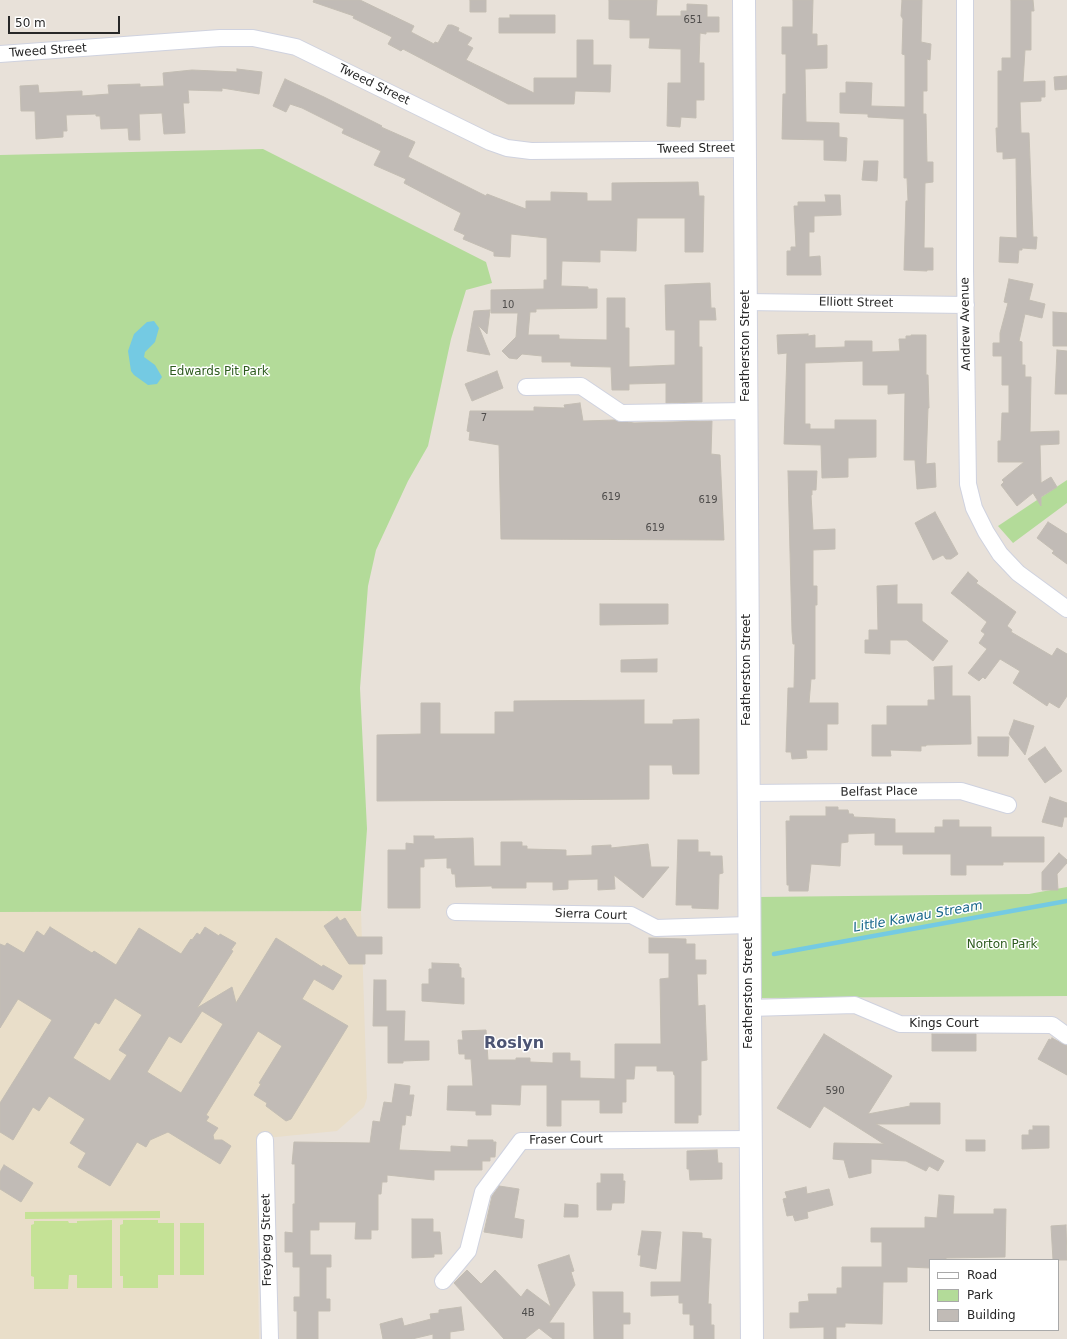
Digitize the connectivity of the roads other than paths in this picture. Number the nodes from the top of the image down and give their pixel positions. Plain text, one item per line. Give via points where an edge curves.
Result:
1 (744, 0) edge
2 (965, 0) edge
3 (0, 54) edge
4 (744, 149) junction
5 (746, 302) junction
6 (966, 305) junction
7 (526, 387) dead end
8 (746, 411) junction
9 (1067, 609) edge
10 (748, 793) junction
11 (1008, 806) dead end
12 (454, 912) dead end
13 (748, 925) junction
14 (749, 1008) junction
15 (1067, 1036) edge
16 (750, 1139) junction
17 (265, 1140) dead end
18 (443, 1281) dead end
19 (270, 1339) edge
20 (752, 1339) edge

1 - 4 main road, Featherston Street
2 - 6 street, Andrew Avenue
3 - 4 street, Tweed Street via 220,38 254,38 296,47 507,148 531,151
4 - 5 main road, Featherston Street
5 - 6 street, Elliott Street
5 - 8 main road, Featherston Street
6 - 9 street, Andrew Avenue via 968,484 974,508 1000,554 1018,573
7 - 8 street via 581,386 621,413
8 - 10 main road, Featherston Street
10 - 11 street, Belfast Place via 961,791
10 - 13 main road, Featherston Street
12 - 13 street, Sierra Court via 631,915 656,928
13 - 14 main road, Featherston Street
14 - 15 street, Kings Court via 855,1005 900,1024 1052,1024
14 - 16 main road, Featherston Street
16 - 18 street, Fraser Court via 521,1141 483,1192 468,1251
16 - 20 main road, Featherston Street
17 - 19 street, Freyberg Street

